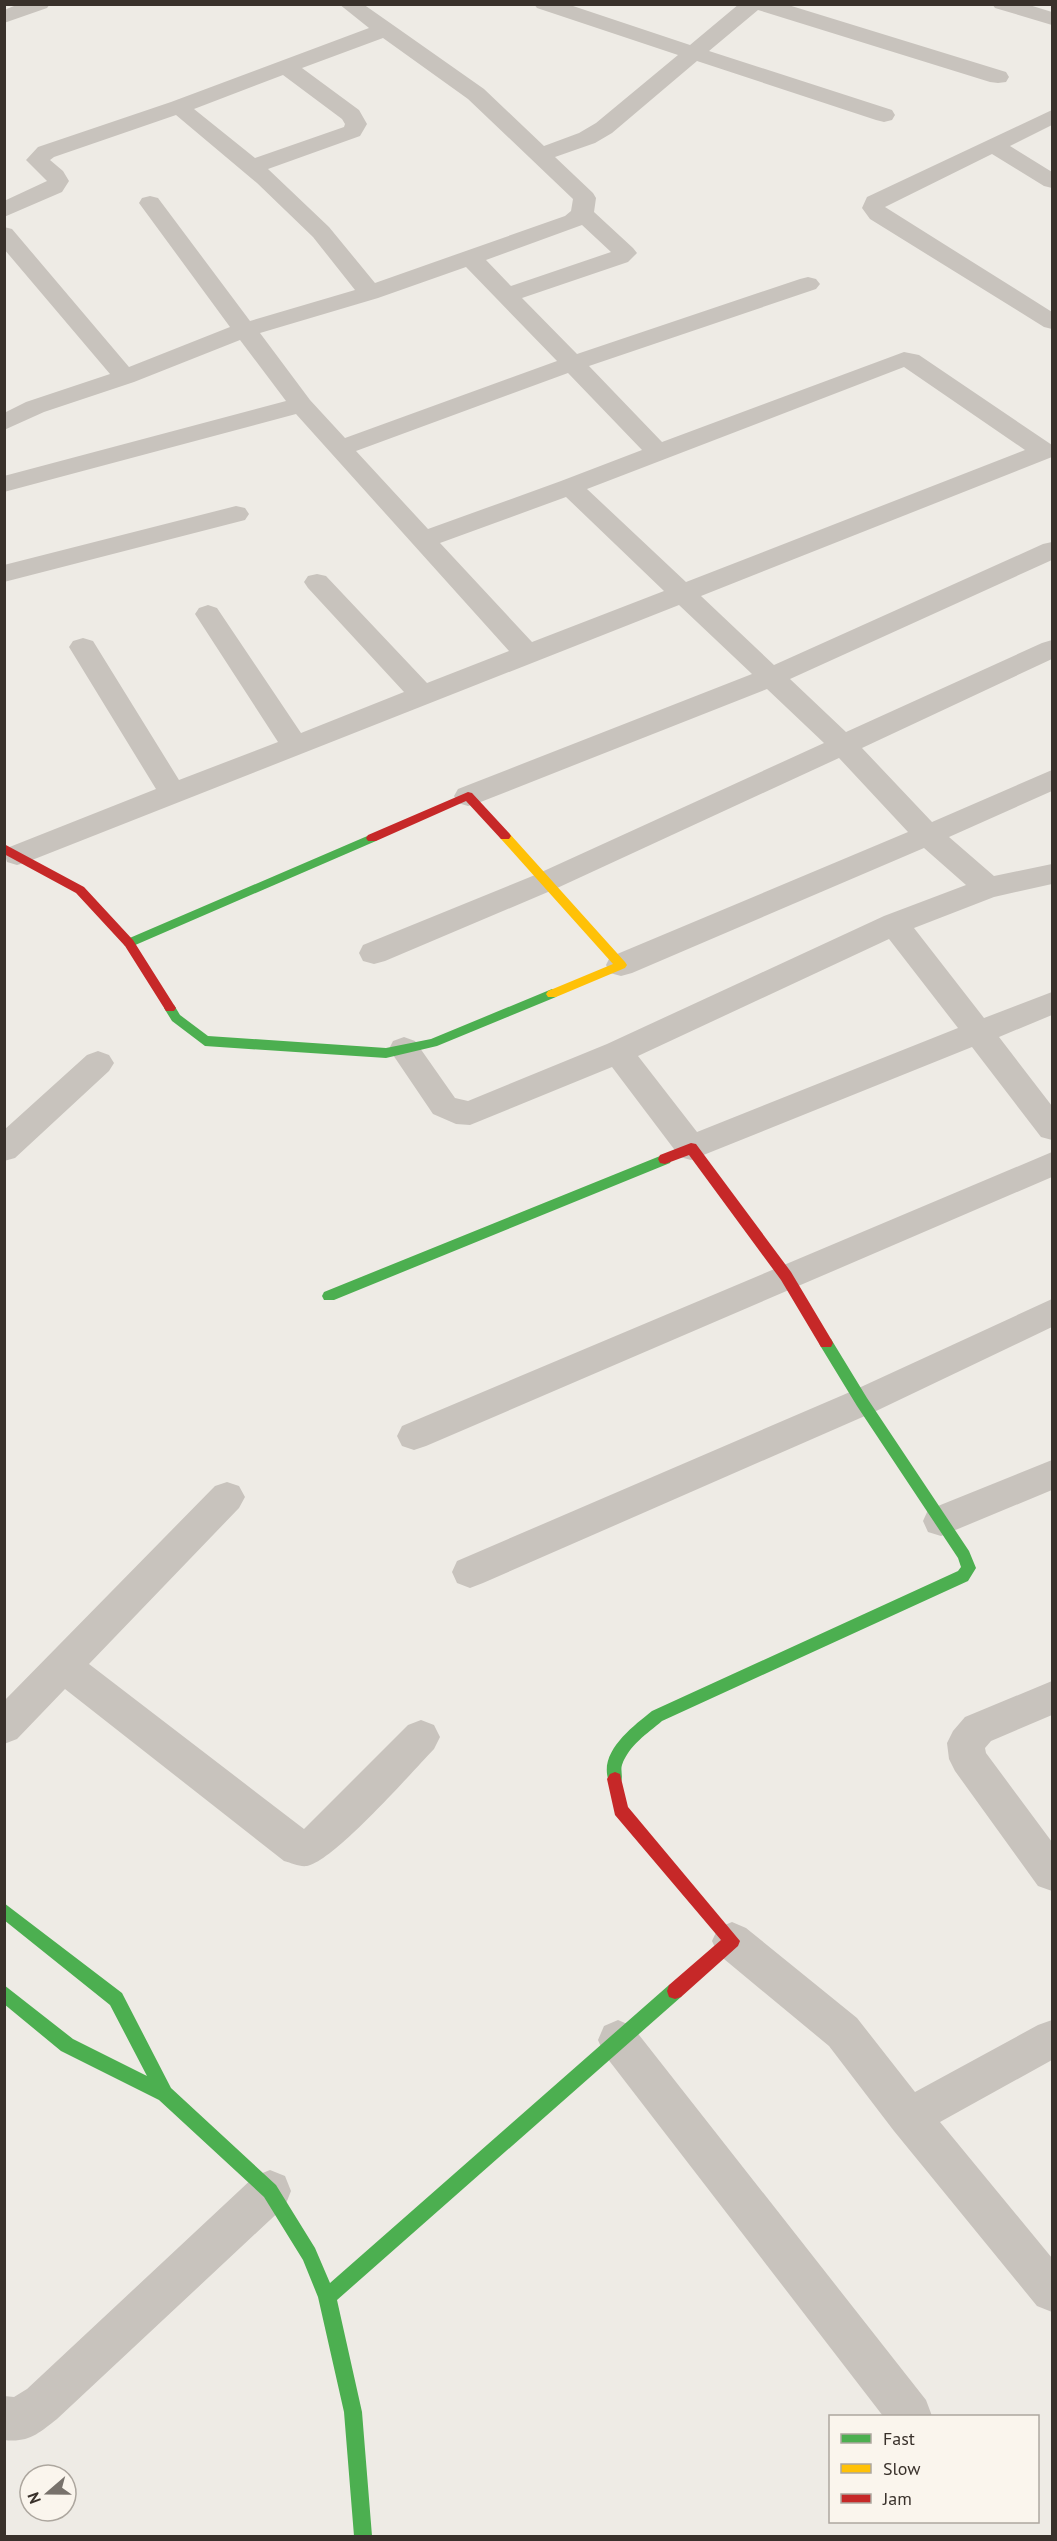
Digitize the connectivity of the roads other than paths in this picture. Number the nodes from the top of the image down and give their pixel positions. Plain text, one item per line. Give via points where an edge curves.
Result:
1 (40, 4) edge
2 (349, 4) edge
3 (544, 4) edge
4 (752, 4) edge
5 (762, 4) edge
6 (1002, 4) edge
7 (4, 17) edge
8 (1053, 19) edge
9 (386, 29) junction
10 (696, 53) junction
11 (285, 66) junction
12 (998, 77) dead end
13 (179, 107) junction
14 (884, 115) dead end
15 (1053, 117) edge
16 (993, 145) junction
17 (541, 154) junction
18 (252, 167) junction
19 (1053, 181) edge
20 (150, 203) dead end
21 (4, 210) edge
22 (582, 213) junction
23 (4, 234) edge
24 (470, 256) junction
25 (807, 284) dead end
26 (370, 293) junction
27 (507, 295) junction
28 (1053, 322) edge
29 (244, 330) junction
30 (574, 363) junction
31 (125, 377) junction
32 (301, 405) junction
33 (4, 423) edge
34 (340, 448) junction
35 (1050, 451) edge
36 (658, 452) junction
37 (4, 484) edge
38 (570, 487) junction
39 (236, 514) dead end
40 (425, 539) junction
41 (1053, 550) edge
42 (4, 574) edge
43 (317, 582) dead end
44 (683, 592) junction
45 (208, 614) dead end
46 (83, 647) dead end
47 (1053, 649) edge
48 (528, 655) junction
49 (771, 676) junction
50 (423, 696) junction
51 (843, 744) junction
52 (295, 746) junction
53 (1053, 780) edge
54 (173, 794) junction
55 (468, 796) junction
56 (928, 835) junction
57 (11, 851) edge
58 (1053, 874) edge
59 (545, 882) junction
60 (988, 888) junction
61 (894, 924) junction
62 (129, 943) junction
63 (374, 953) dead end
64 (621, 965) junction
65 (1053, 1003) edge
66 (978, 1033) junction
67 (404, 1049) junction
68 (618, 1052) junction
69 (98, 1064) dead end
70 (1053, 1128) edge
71 (691, 1148) junction
72 (4, 1149) edge
73 (1053, 1164) edge
74 (786, 1276) junction
75 (329, 1296) dead end
76 (1053, 1312) edge
77 (862, 1402) junction
78 (414, 1436) dead end
79 (1053, 1475) edge
80 (227, 1497) dead end
81 (941, 1521) junction
82 (470, 1572) dead end
83 (63, 1666) junction
84 (1053, 1698) edge
85 (4, 1727) edge
86 (421, 1737) dead end
87 (1053, 1872) edge
88 (4, 1910) edge
89 (732, 1941) junction
90 (4, 1993) edge
91 (1053, 2039) edge
92 (618, 2040) junction
93 (165, 2094) junction
94 (909, 2117) junction
95 (270, 2191) junction
96 (1053, 2291) edge
97 (327, 2297) junction
98 (908, 2415) edge
99 (4, 2418) edge
100 (363, 2536) edge

1 - 7 street
2 - 9 street
3 - 10 street
4 - 10 street
5 - 12 street
6 - 8 street
9 - 11 street
9 - 17 street via 476,94
10 - 14 street
10 - 17 street via 604,128 588,138
11 - 13 street
11 - 18 street via 351,116 356,124 352,131
13 - 18 street
13 - 21 street via 38,156 36,160 58,181 54,187
15 - 16 street
16 - 19 street
16 - 28 street via 875,202 873,208
17 - 22 street via 585,198
18 - 26 street via 321,232
20 - 29 street
22 - 24 street via 573,221
22 - 27 street via 625,253
23 - 31 street
24 - 26 street
24 - 27 street
25 - 30 street
26 - 29 street
27 - 30 street
29 - 31 street
29 - 32 street
30 - 34 street
30 - 36 street
31 - 33 street via 35,407
32 - 34 street
32 - 37 street
34 - 40 street
35 - 36 street via 904,359
35 - 44 street
36 - 38 street
38 - 40 street
38 - 44 street
39 - 42 street
40 - 48 street
41 - 49 street
43 - 50 street
44 - 48 street
44 - 49 street
45 - 52 street
46 - 54 street
47 - 51 street
48 - 50 street
49 - 51 street
49 - 55 street
50 - 52 street
51 - 56 street
51 - 59 street
52 - 54 street
53 - 56 street
54 - 57 street
55 - 59 street
55 - 62 street
56 - 60 street
56 - 64 street
57 - 62 street via 80,890
58 - 60 street
59 - 63 street
59 - 64 street
60 - 61 street
61 - 66 street
61 - 68 street
62 - 67 street via 176,1018 205,1041 386,1053
64 - 67 street via 433,1043
65 - 66 street
66 - 70 street
66 - 71 street
67 - 68 street via 444,1106 470,1113
68 - 71 street
69 - 72 street
71 - 74 street
71 - 75 street
73 - 74 street
74 - 77 street
74 - 78 street
76 - 77 street
77 - 81 street
77 - 82 street
79 - 81 street
80 - 83 street
81 - 89 street via 964,1555 969,1568 963,1576 657,1716 628,1740 613,1766 621,1810
83 - 85 street
83 - 86 street via 298,1848 308,1848 317,1842
84 - 87 street via 978,1729 966,1743 968,1759
88 - 93 street via 116,2000
89 - 92 street
89 - 94 street via 843,2032
90 - 93 street via 67,2045
91 - 94 street
92 - 97 street
92 - 98 street
93 - 95 street
94 - 96 street
95 - 97 street via 309,2254
95 - 99 street via 42,2404 20,2420
97 - 100 street via 353,2412

